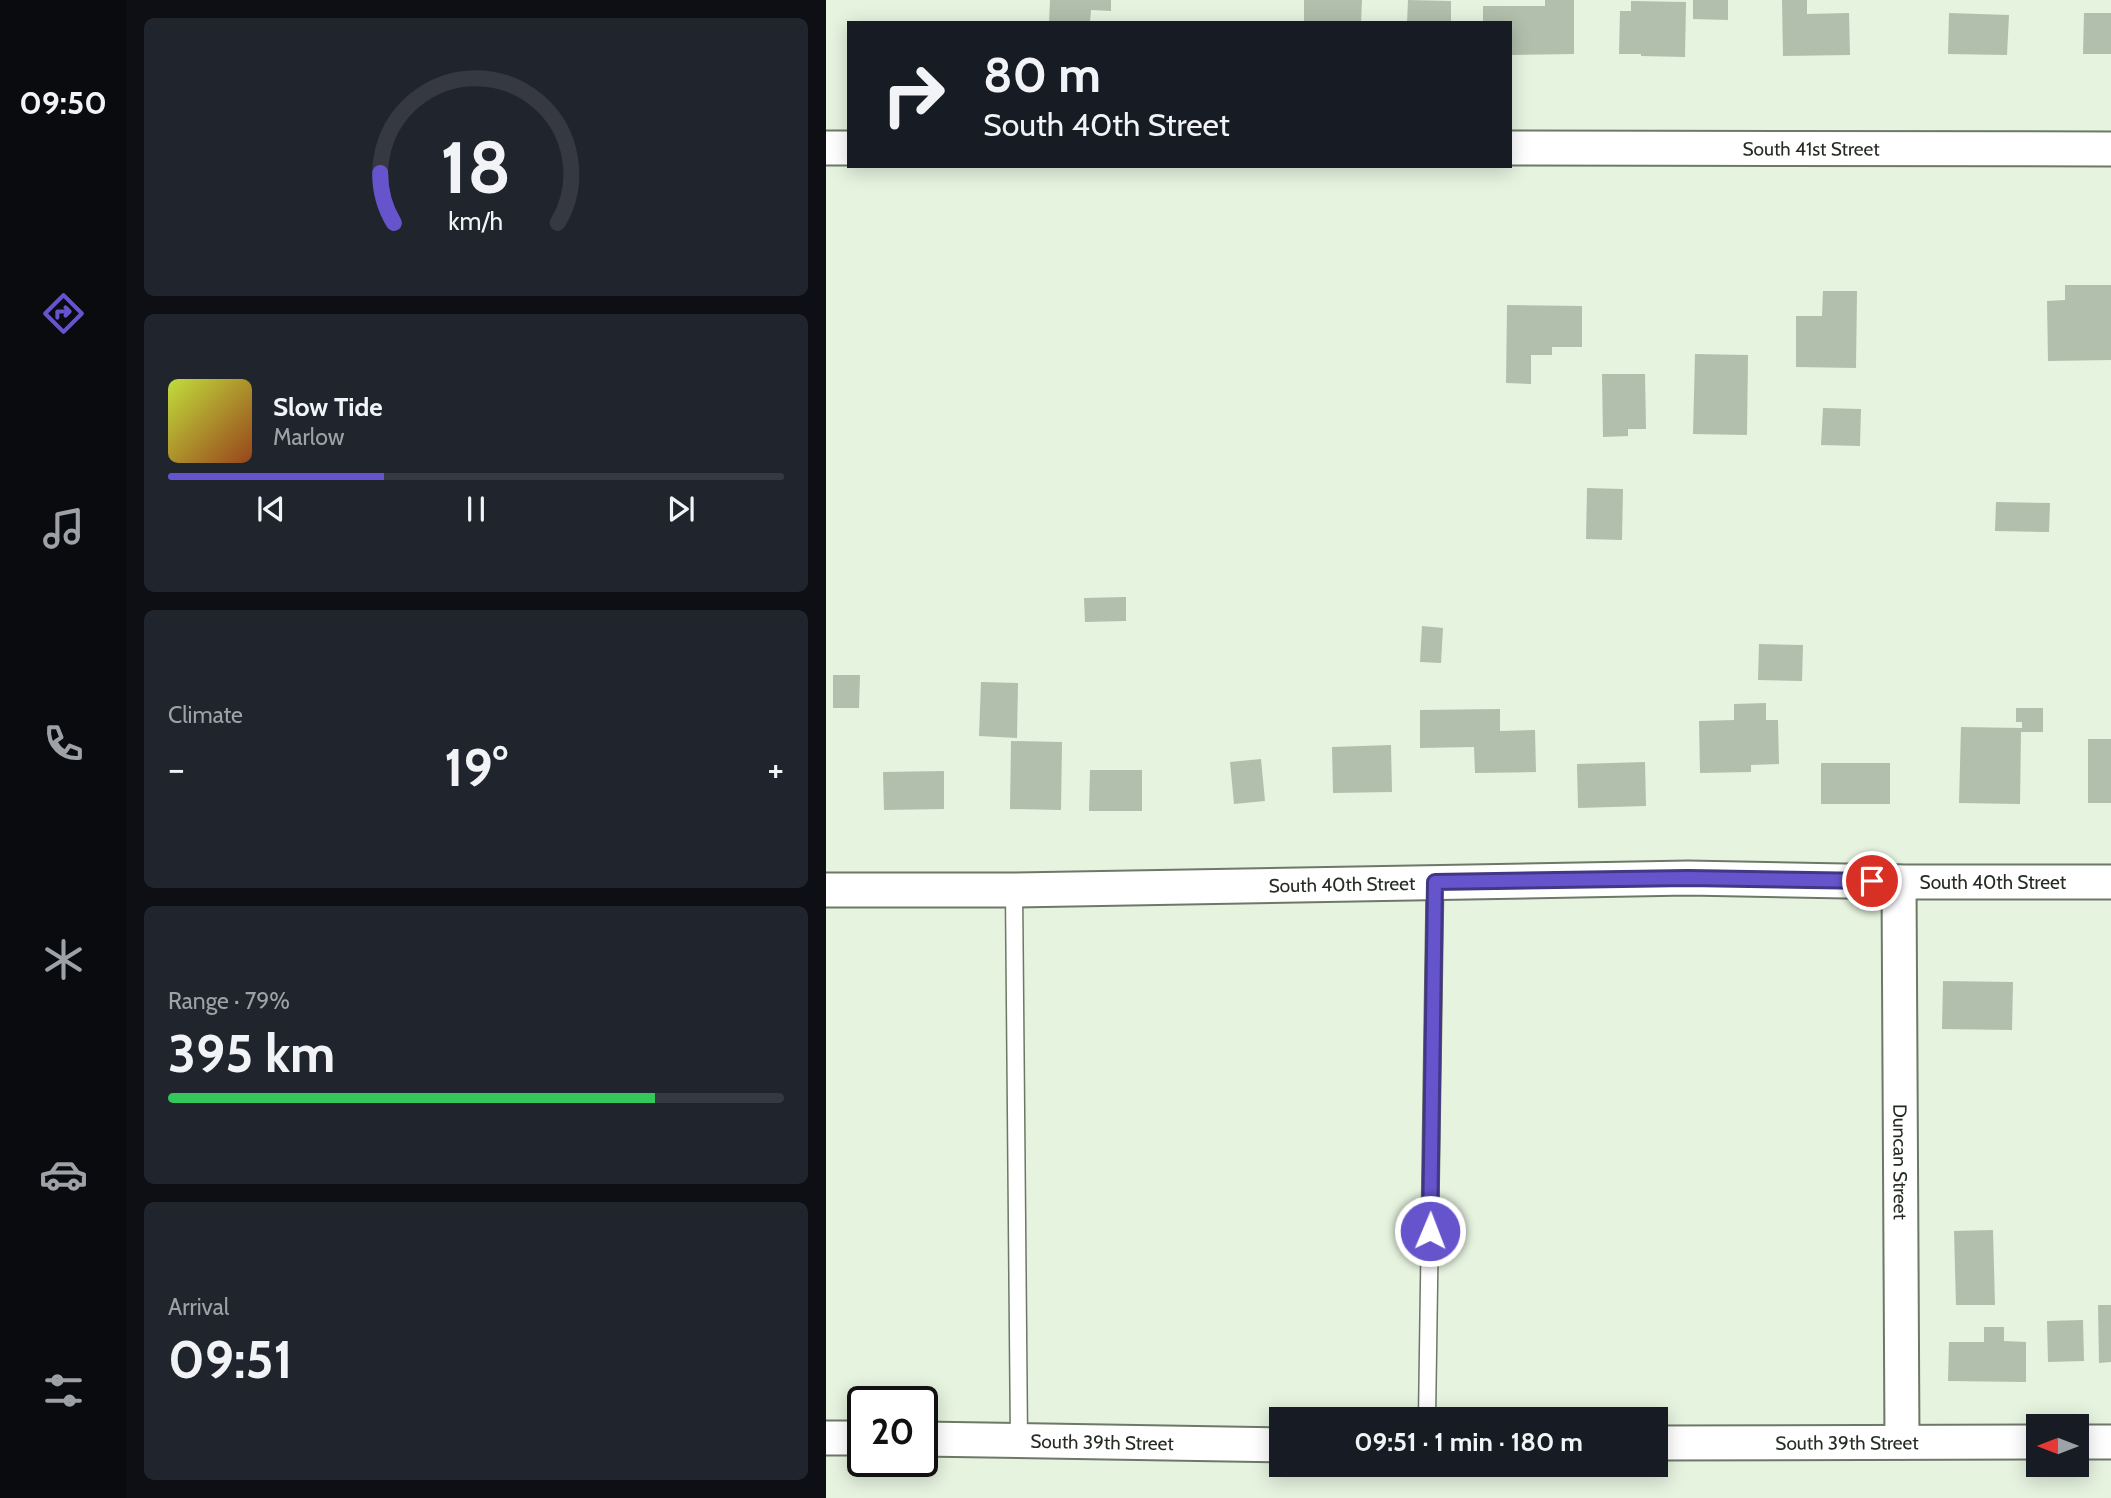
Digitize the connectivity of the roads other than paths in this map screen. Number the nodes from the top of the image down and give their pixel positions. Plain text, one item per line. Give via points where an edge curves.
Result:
1 (826, 148) edge
2 (847, 148) edge
3 (1512, 148) edge
4 (2111, 149) edge
5 (1435, 882) junction
6 (1899, 882) junction
7 (2111, 882) edge
8 (826, 890) edge
9 (1014, 890) junction
10 (1427, 1407) edge
11 (826, 1438) edge
12 (847, 1438) edge
13 (938, 1439) edge
14 (1019, 1441) junction
15 (1902, 1442) junction
16 (2026, 1442) edge
17 (2090, 1442) edge
18 (2111, 1442) edge
19 (1668, 1443) edge
20 (1269, 1445) edge

1 - 2 street
3 - 4 street, South 41st Street
5 - 6 street, South 40th Street via 1688,878
5 - 9 street, South 40th Street
5 - 10 lane
6 - 7 street, South 40th Street
6 - 15 street, Duncan Street
8 - 9 street, South 40th Street
9 - 14 lane
11 - 12 street
13 - 14 street, South 39th Street
14 - 20 street, South 39th Street
15 - 16 street, South 39th Street
15 - 19 street, South 39th Street
17 - 18 street

